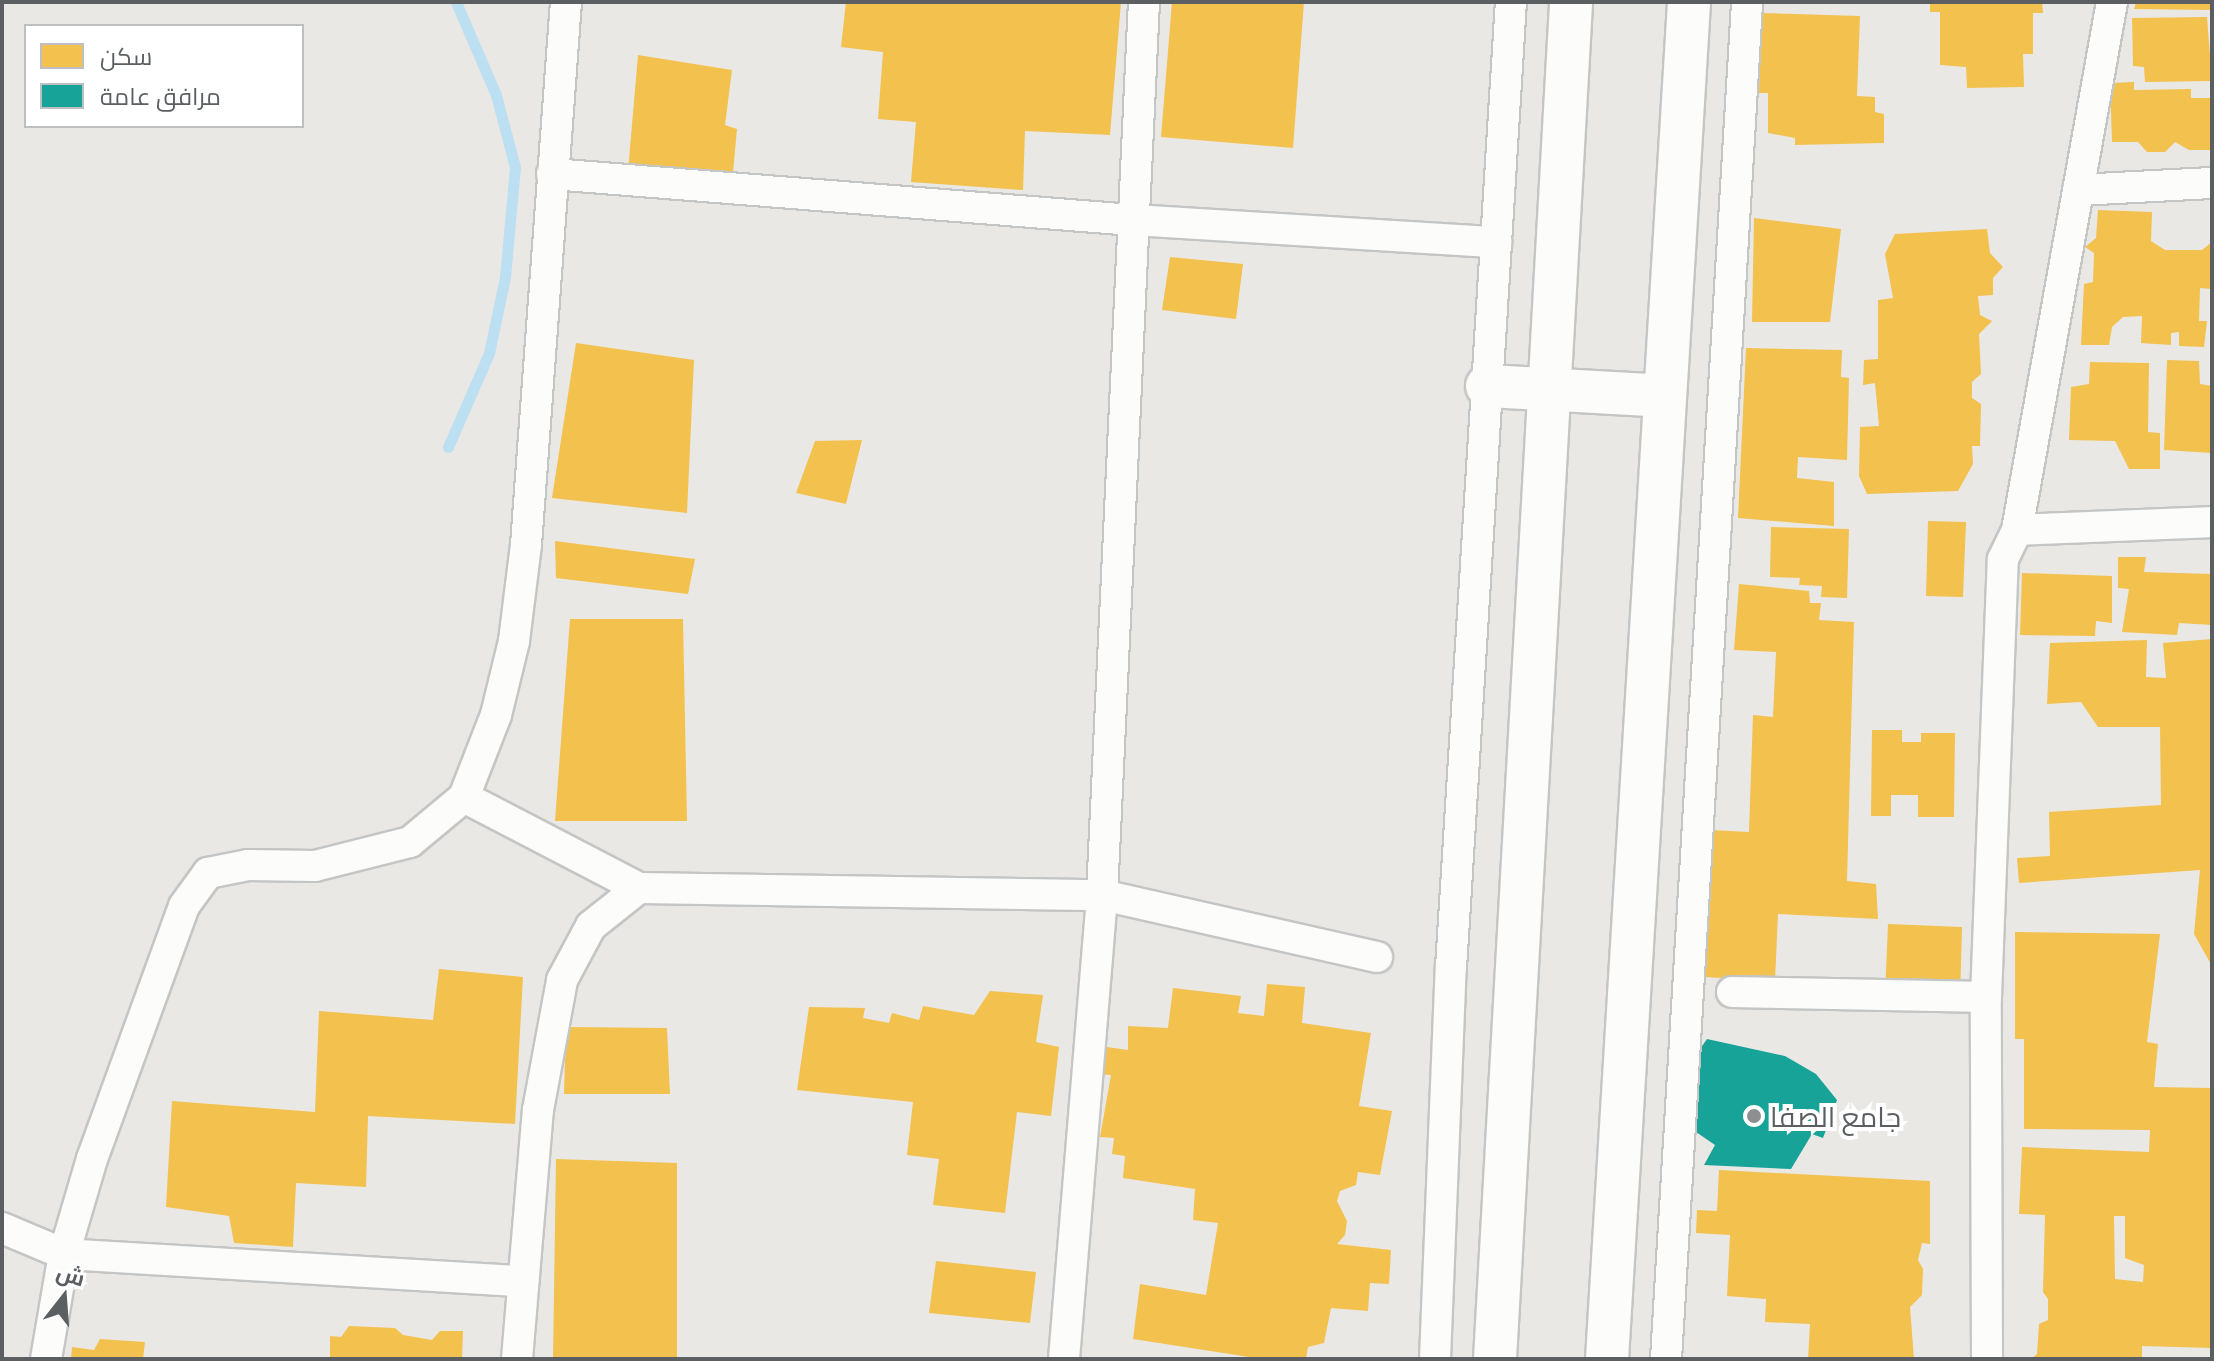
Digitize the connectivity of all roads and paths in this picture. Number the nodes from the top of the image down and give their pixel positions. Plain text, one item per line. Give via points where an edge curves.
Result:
1 (566, 2) edge
2 (1144, 2) edge
3 (1511, 2) edge
4 (1571, 2) edge
5 (1689, 2) edge
6 (1747, 2) edge
7 (2112, 2) edge
8 (552, 174) junction
9 (2212, 183) edge
10 (2078, 190) junction
11 (1132, 220) junction
12 (1496, 242) junction
13 (1487, 386) junction
14 (1548, 389) junction
15 (1664, 396) junction
16 (2212, 522) edge
17 (2017, 530) junction
18 (464, 797) junction
19 (639, 888) junction
20 (1102, 895) junction
21 (1377, 957) dead end
22 (1732, 992) dead end
23 (1986, 997) junction
24 (2, 1228) edge
25 (64, 1254) junction
26 (523, 1281) junction
27 (46, 1359) edge
28 (517, 1359) edge
29 (1064, 1359) edge
30 (1435, 1359) edge
31 (1495, 1359) edge
32 (1607, 1359) edge
33 (1666, 1359) edge
34 (1987, 1359) edge

1 - 8 street
2 - 11 street
3 - 12 street
4 - 14 main road
5 - 15 main road
6 - 33 street
7 - 10 street
8 - 11 street
8 - 18 street via 537,432 514,641 496,715
9 - 10 street
10 - 17 street
11 - 12 street
11 - 20 street
12 - 13 street
13 - 14 main road
13 - 30 street via 1452,952
14 - 15 main road
14 - 31 main road
15 - 32 main road
16 - 17 street
17 - 23 street via 2003,559
18 - 19 street
18 - 25 street via 410,842 315,866 248,865 208,873 184,906 92,1159
19 - 20 street
19 - 26 street via 591,926 562,980 538,1110
20 - 21 street
20 - 29 street
22 - 23 street
23 - 34 street
24 - 25 street
25 - 26 street
25 - 27 street
26 - 28 street

